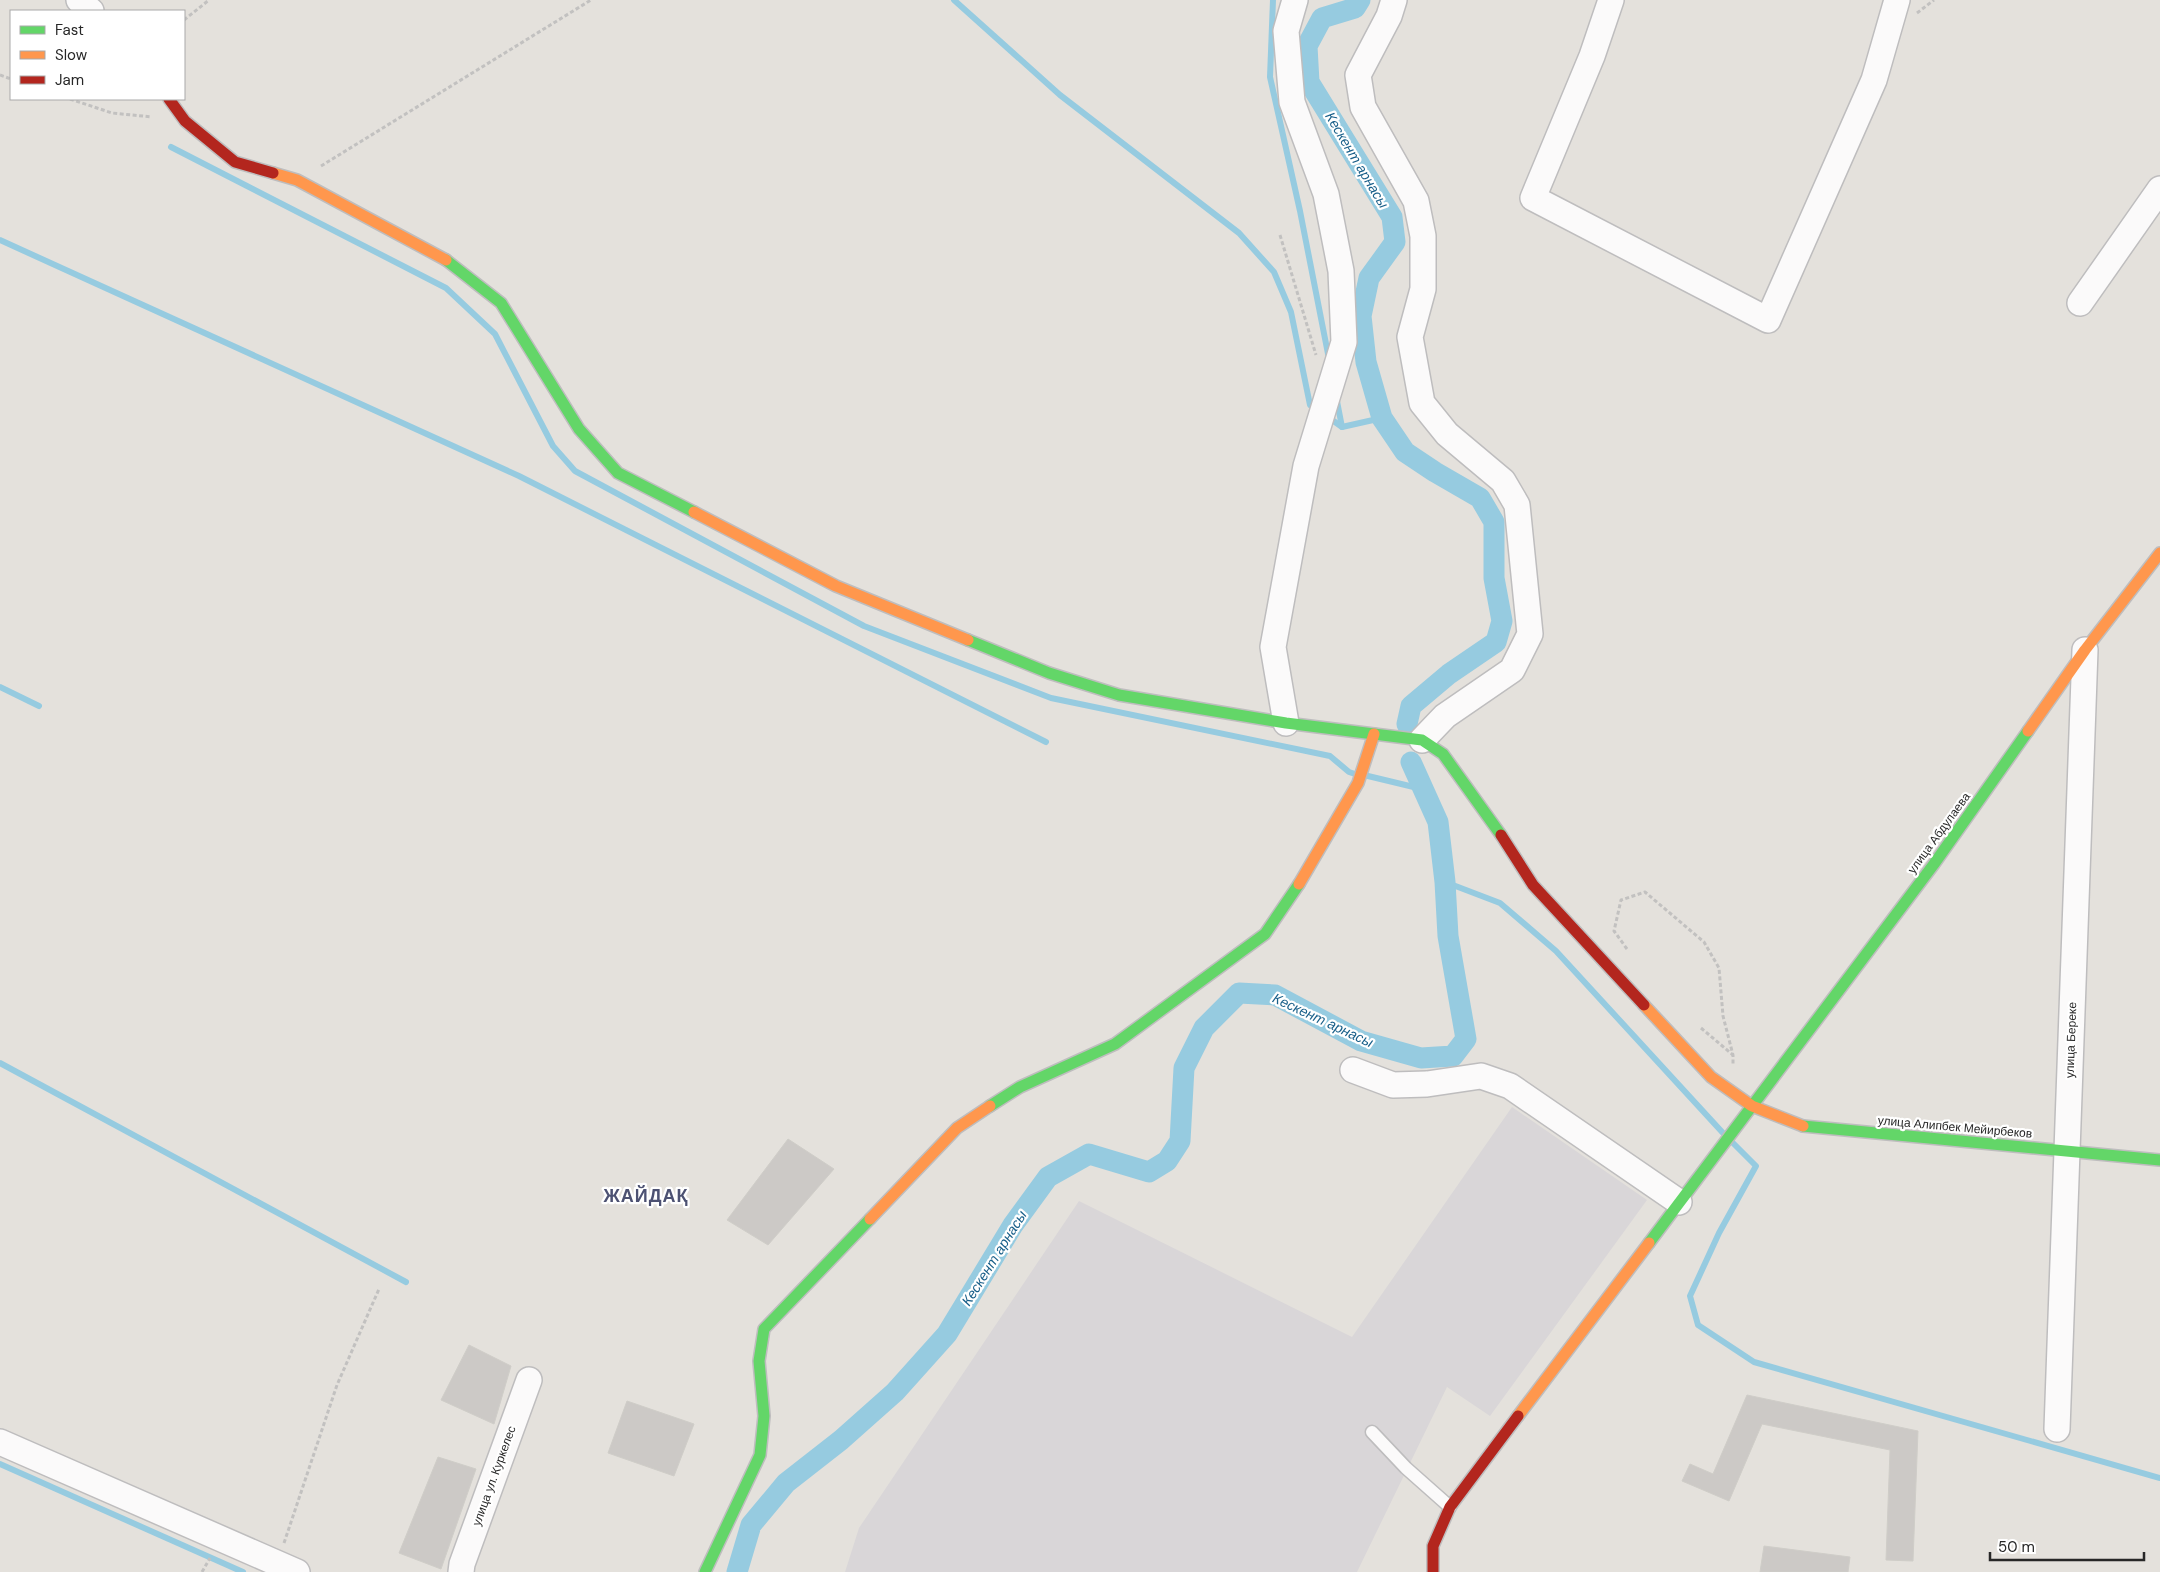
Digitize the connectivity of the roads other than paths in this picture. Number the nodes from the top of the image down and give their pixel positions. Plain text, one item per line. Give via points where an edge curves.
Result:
1 (80, 0) edge
2 (1295, 0) edge
3 (1394, 0) edge
4 (1611, 0) edge
5 (1897, 0) edge
6 (90, 10) edge
7 (170, 100) edge
8 (2160, 189) edge
9 (2080, 303) dead end
10 (2160, 553) edge
11 (2085, 650) junction
12 (1286, 723) junction
13 (1374, 734) junction
14 (1422, 740) junction
15 (1353, 1070) dead end
16 (1752, 1106) junction
17 (2067, 1151) junction
18 (2160, 1160) edge
19 (1679, 1202) junction
20 (529, 1380) dead end
21 (2057, 1429) dead end
22 (1372, 1432) dead end
23 (0, 1442) edge
24 (1450, 1506) junction
25 (287, 1567) edge
26 (461, 1572) edge
27 (705, 1572) edge
28 (1433, 1572) edge

1 - 6 street
2 - 12 street via 1286,31 1292,102 1326,194 1341,271 1344,342 1306,466 1273,647
3 - 14 street via 1358,75 1363,107 1416,201 1423,236 1423,289 1410,337 1422,403 1447,434 1503,481 1517,505 1530,634 1512,670 1445,716
4 - 5 street via 1592,56 1533,198 1768,320 1874,80
7 - 12 street via 185,120 235,162 297,180 447,261 501,303 578,429 618,473 836,586 1049,672 1120,695
8 - 9 street
10 - 11 street, улица Абдулаева
11 - 16 street, улица Абдулаева via 1934,864
11 - 17 street, улица Береке
12 - 13 street
13 - 14 street
13 - 27 street via 1358,783 1292,896 1265,934 1115,1044 1020,1087 957,1128 764,1329 759,1361 764,1416 760,1455
14 - 16 street, улица Алипбек Мейирбеков via 1443,754 1532,885 1711,1077
15 - 19 street via 1393,1085 1481,1076 1510,1086
16 - 17 street, улица Алипбек Мейирбеков via 1800,1126
16 - 19 street, улица Абдулаева
17 - 18 street, улица Алипбек Мейирбеков
17 - 21 street, улица Береке
19 - 24 street, улица Абдулаева
20 - 26 street, улица ул. Куркелес
22 - 24 lane via 1406,1468
23 - 25 street
24 - 28 street, улица Абдулаева via 1433,1546

